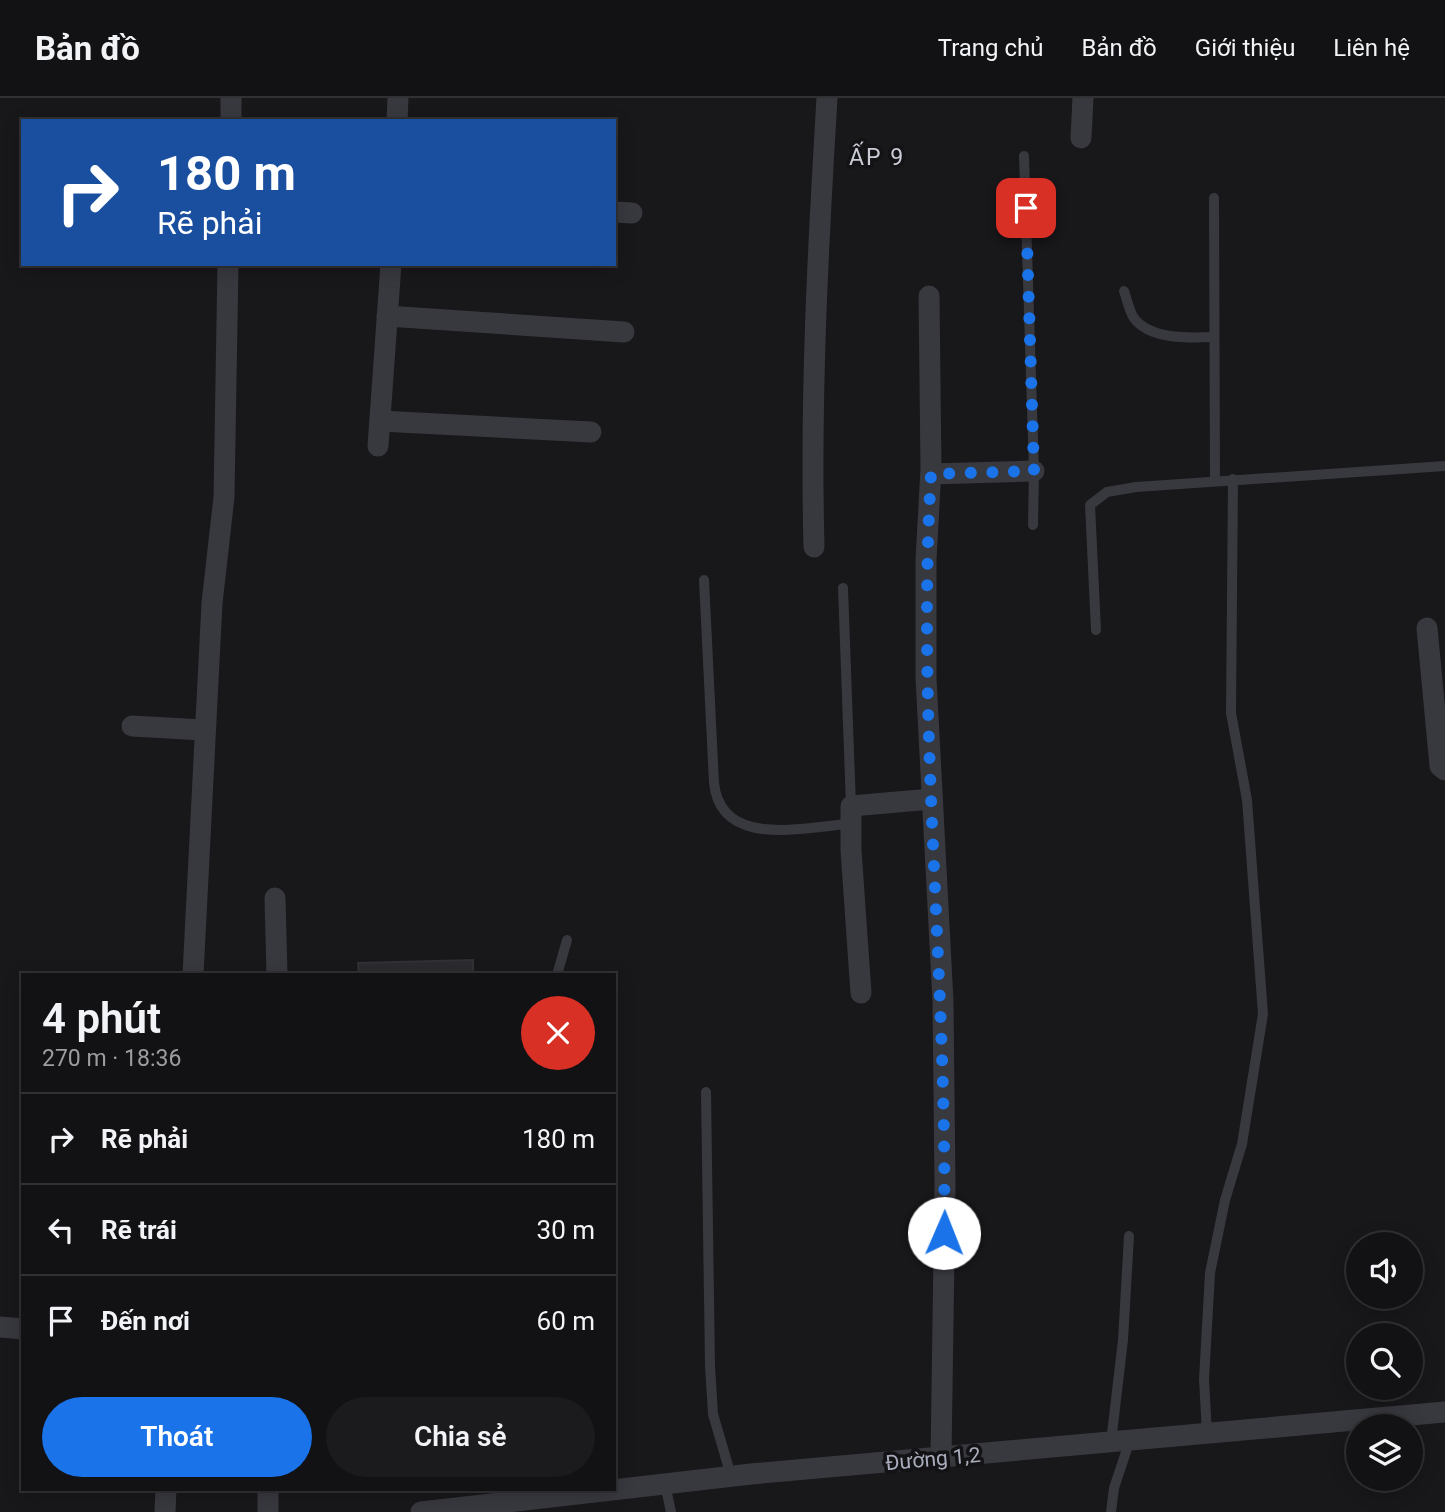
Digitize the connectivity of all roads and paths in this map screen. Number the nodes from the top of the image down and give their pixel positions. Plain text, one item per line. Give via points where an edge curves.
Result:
1 (231, 98) edge
2 (398, 98) edge
3 (827, 98) edge
4 (1083, 98) edge
5 (230, 119) edge
6 (397, 119) edge
7 (1082, 138) dead end
8 (1024, 156) dead end
9 (1214, 198) dead end
10 (228, 266) edge
11 (391, 266) edge
12 (1124, 291) dead end
13 (929, 296) dead end
14 (387, 316) junction
15 (624, 332) dead end
16 (1214, 337) junction
17 (380, 421) junction
18 (592, 432) dead end
19 (378, 446) dead end
20 (1445, 466) edge
21 (1034, 471) junction
22 (931, 474) junction
23 (1233, 479) junction
24 (1215, 481) junction
25 (1033, 525) dead end
26 (814, 547) dead end
27 (704, 580) dead end
28 (843, 588) dead end
29 (1427, 628) dead end
30 (1096, 630) dead end
31 (132, 726) dead end
32 (204, 730) junction
33 (1445, 771) edge
34 (932, 799) junction
35 (851, 815) junction
36 (275, 898) dead end
37 (567, 940) dead end
38 (192, 973) edge
39 (277, 973) edge
40 (558, 973) edge
41 (861, 993) dead end
42 (706, 1092) dead end
43 (1129, 1237) dead end
44 (0, 1327) edge
45 (21, 1329) edge
46 (1445, 1412) edge
47 (1207, 1433) junction
48 (1121, 1441) junction
49 (941, 1459) junction
50 (731, 1476) junction
51 (665, 1484) junction
52 (166, 1491) edge
53 (268, 1491) edge
54 (485, 1497) edge
55 (590, 1503) edge
56 (166, 1512) edge
57 (268, 1512) edge
58 (421, 1512) edge
59 (671, 1512) edge
60 (1111, 1512) edge

1 - 5 street
2 - 6 street
3 - 26 street via 816,279
4 - 7 street
8 - 21 lane
9 - 16 lane
10 - 32 street via 224,497
11 - 14 street
12 - 16 lane via 1134,319 1156,332 1183,338
13 - 22 street
14 - 15 street
14 - 17 street
16 - 24 lane
17 - 18 street
17 - 19 street
20 - 23 lane
21 - 22 street
21 - 25 lane
22 - 34 street via 926,652
23 - 24 lane
23 - 47 lane via 1231,713 1247,800 1263,1014 1242,1144 1210,1273 1204,1379
24 - 30 lane via 1107,492 1090,505
27 - 35 lane via 713,783 720,808 752,830
28 - 35 lane
29 - 33 street via 1440,766
31 - 32 street
32 - 38 street
34 - 35 street
34 - 49 street via 945,1132
35 - 41 street
36 - 39 street
37 - 40 lane
42 - 50 lane via 713,1414
43 - 48 lane
44 - 45 street
46 - 47 street, Đường 1,2
47 - 48 street, Đường 1,2
48 - 49 street, Đường 1,2
48 - 60 lane
49 - 50 street, Đường 1,2
50 - 51 street, Đường 1,2
51 - 55 street, Đường 1,2
51 - 59 lane
52 - 56 street
53 - 57 street
54 - 55 street, Đường 1,2
54 - 58 street, Đường 1,2

